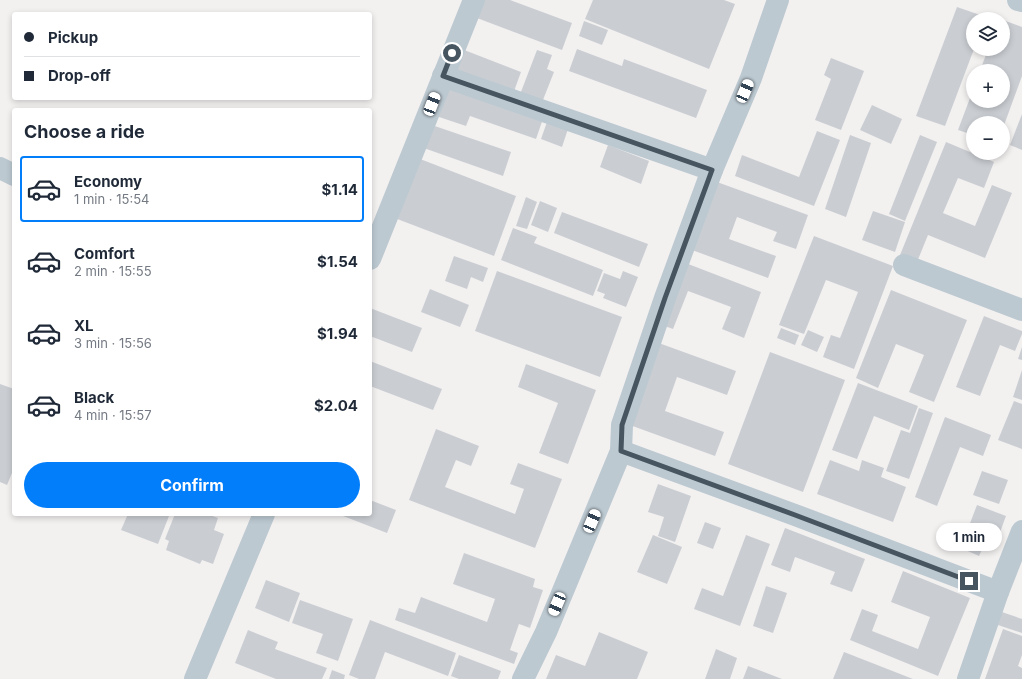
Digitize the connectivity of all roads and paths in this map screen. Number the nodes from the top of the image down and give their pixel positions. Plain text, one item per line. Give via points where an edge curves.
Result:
1 (474, 0) edge
2 (778, 0) edge
3 (1018, 0) edge
4 (1022, 1) edge
5 (443, 76) junction
6 (0, 168) edge
7 (712, 170) junction
8 (12, 174) edge
9 (372, 254) edge
10 (904, 265) dead end
11 (1022, 310) edge
12 (621, 451) junction
13 (263, 516) edge
14 (1022, 531) edge
15 (998, 592) junction
16 (195, 679) edge
17 (523, 679) edge
18 (968, 679) edge

1 - 5 street
2 - 7 street via 750,78
3 - 4 street
5 - 7 street
5 - 9 street
6 - 8 street
7 - 12 street via 622,425
10 - 11 street
12 - 15 street
12 - 17 street via 546,632
13 - 16 street
14 - 15 street
15 - 18 street

